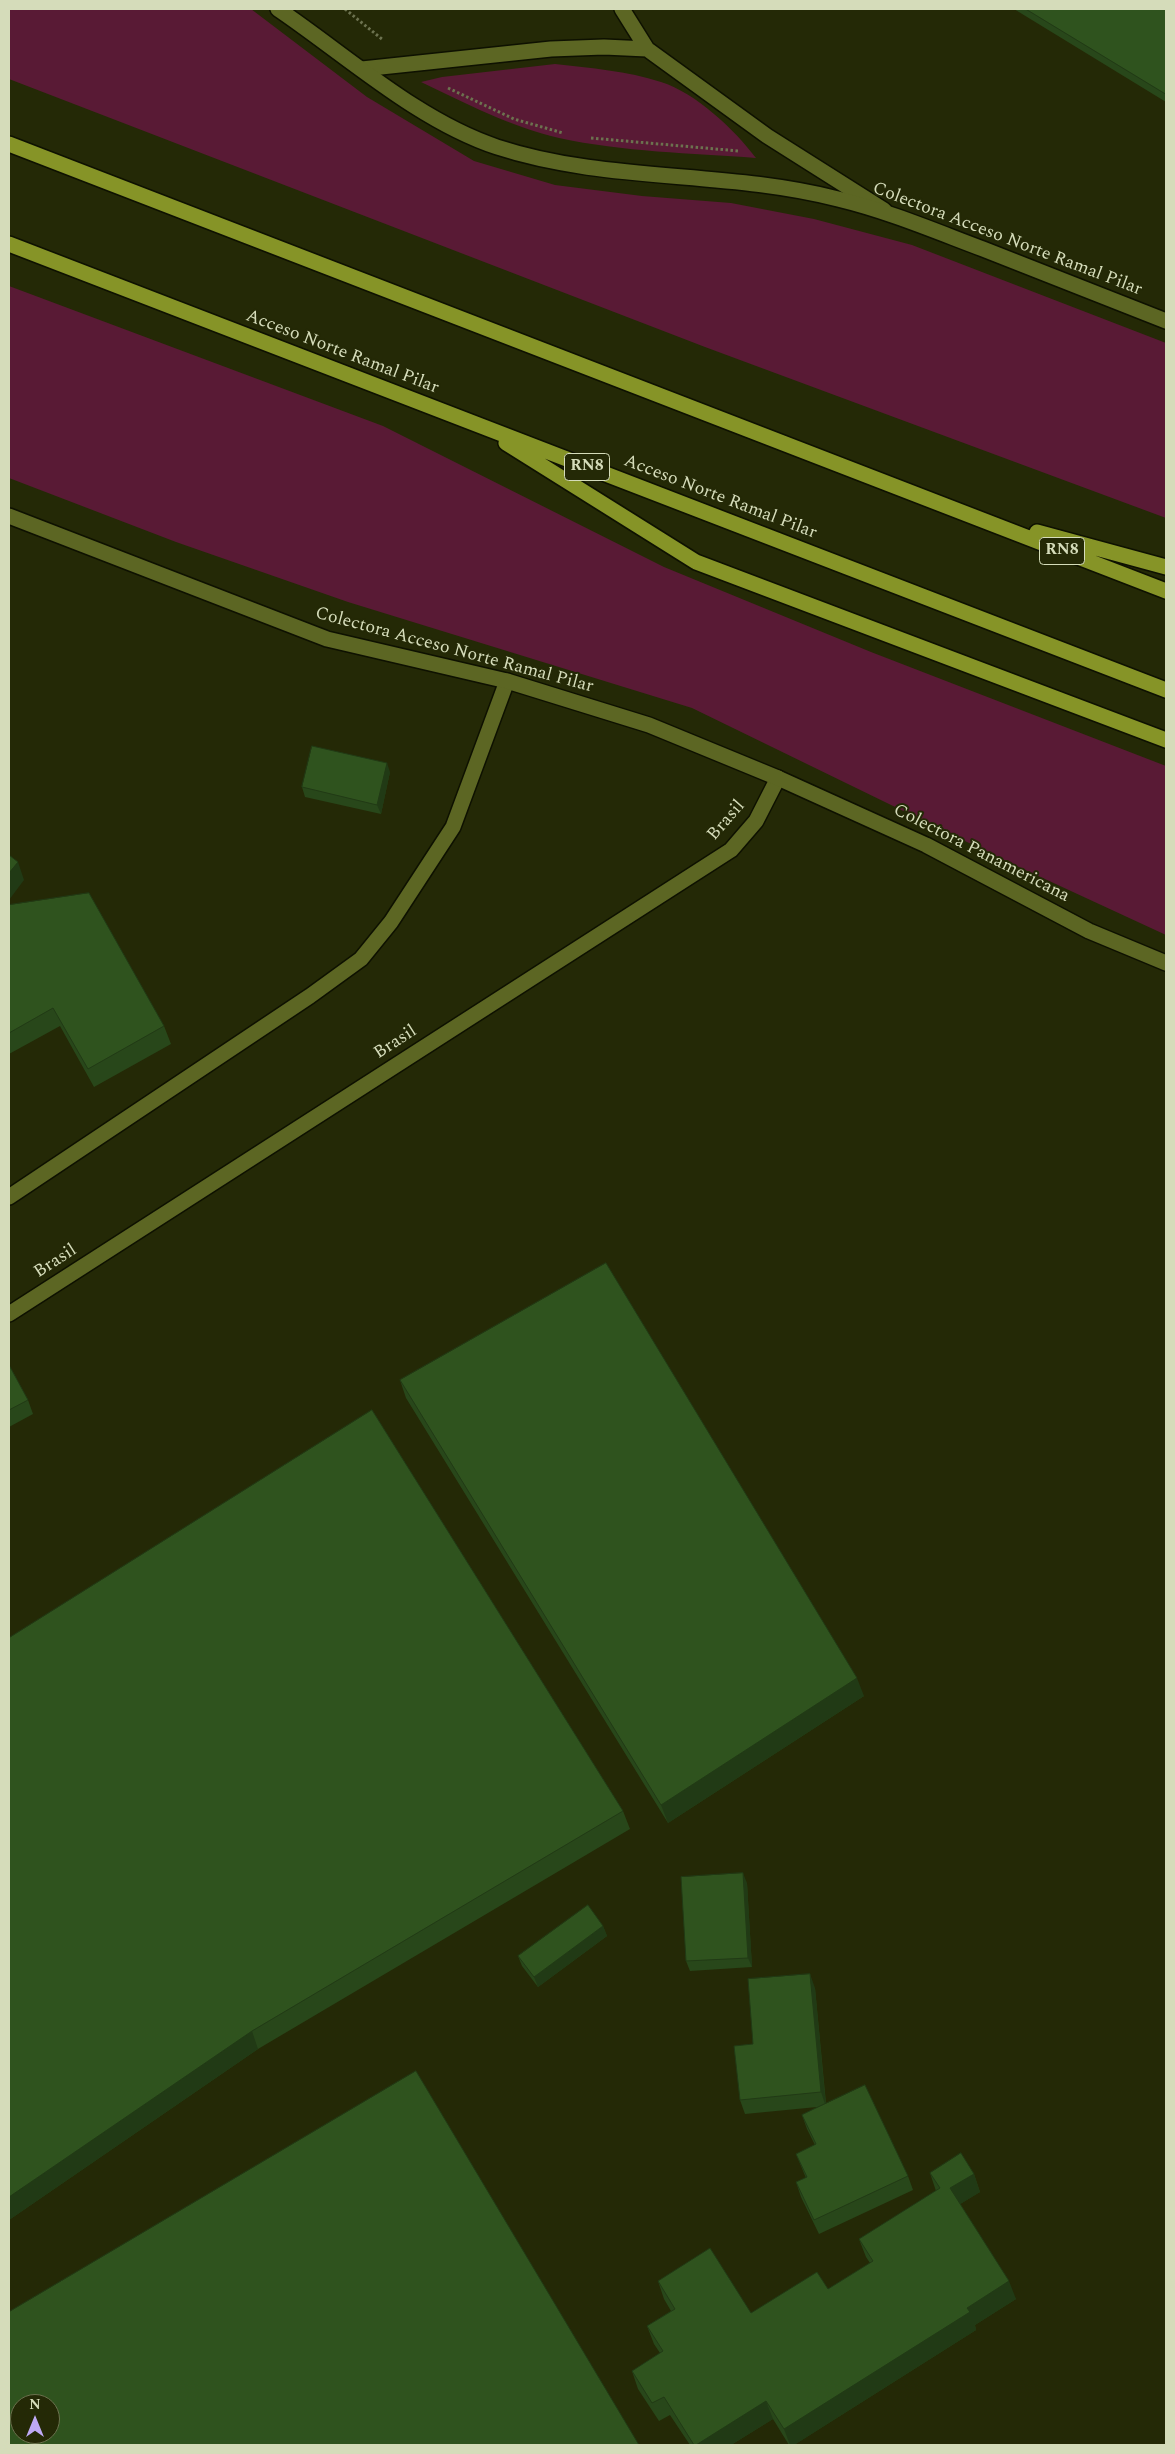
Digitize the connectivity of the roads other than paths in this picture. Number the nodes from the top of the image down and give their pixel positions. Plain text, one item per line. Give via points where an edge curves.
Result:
1 (278, 9) edge
2 (622, 9) edge
3 (647, 49) junction
4 (362, 69) junction
5 (9, 144) edge
6 (887, 212) junction
7 (9, 244) edge
8 (1166, 321) edge
9 (475, 424) junction
10 (958, 511) junction
11 (9, 516) edge
12 (1166, 567) edge
13 (1166, 591) edge
14 (507, 681) junction
15 (1166, 690) edge
16 (1166, 740) edge
17 (778, 778) junction
18 (1166, 962) edge
19 (9, 1197) edge
20 (9, 1314) edge

1 - 4 street, Colectora Acceso Norte Ramal Pilar
2 - 3 street
3 - 4 street via 551,49
3 - 6 street via 767,136
4 - 6 street, Colectora Acceso Norte Ramal Pilar via 450,128 540,159 610,171 789,187
5 - 10 highway, RN8
6 - 8 street, Colectora Acceso Norte Ramal Pilar
7 - 9 highway, Acceso Norte Ramal Pilar / RN8
9 - 15 highway, Acceso Norte Ramal Pilar / RN8
9 - 16 highway via 696,562
10 - 12 highway
10 - 13 highway, RN8
11 - 14 street, Colectora Acceso Norte Ramal Pilar via 327,639
14 - 17 street, Colectora Acceso Norte Ramal Pilar via 649,725
14 - 19 street via 453,827 391,922 361,959
17 - 18 street, Colectora Panamericana via 926,845 1089,931
17 - 20 street, Brasil via 756,821 731,850

